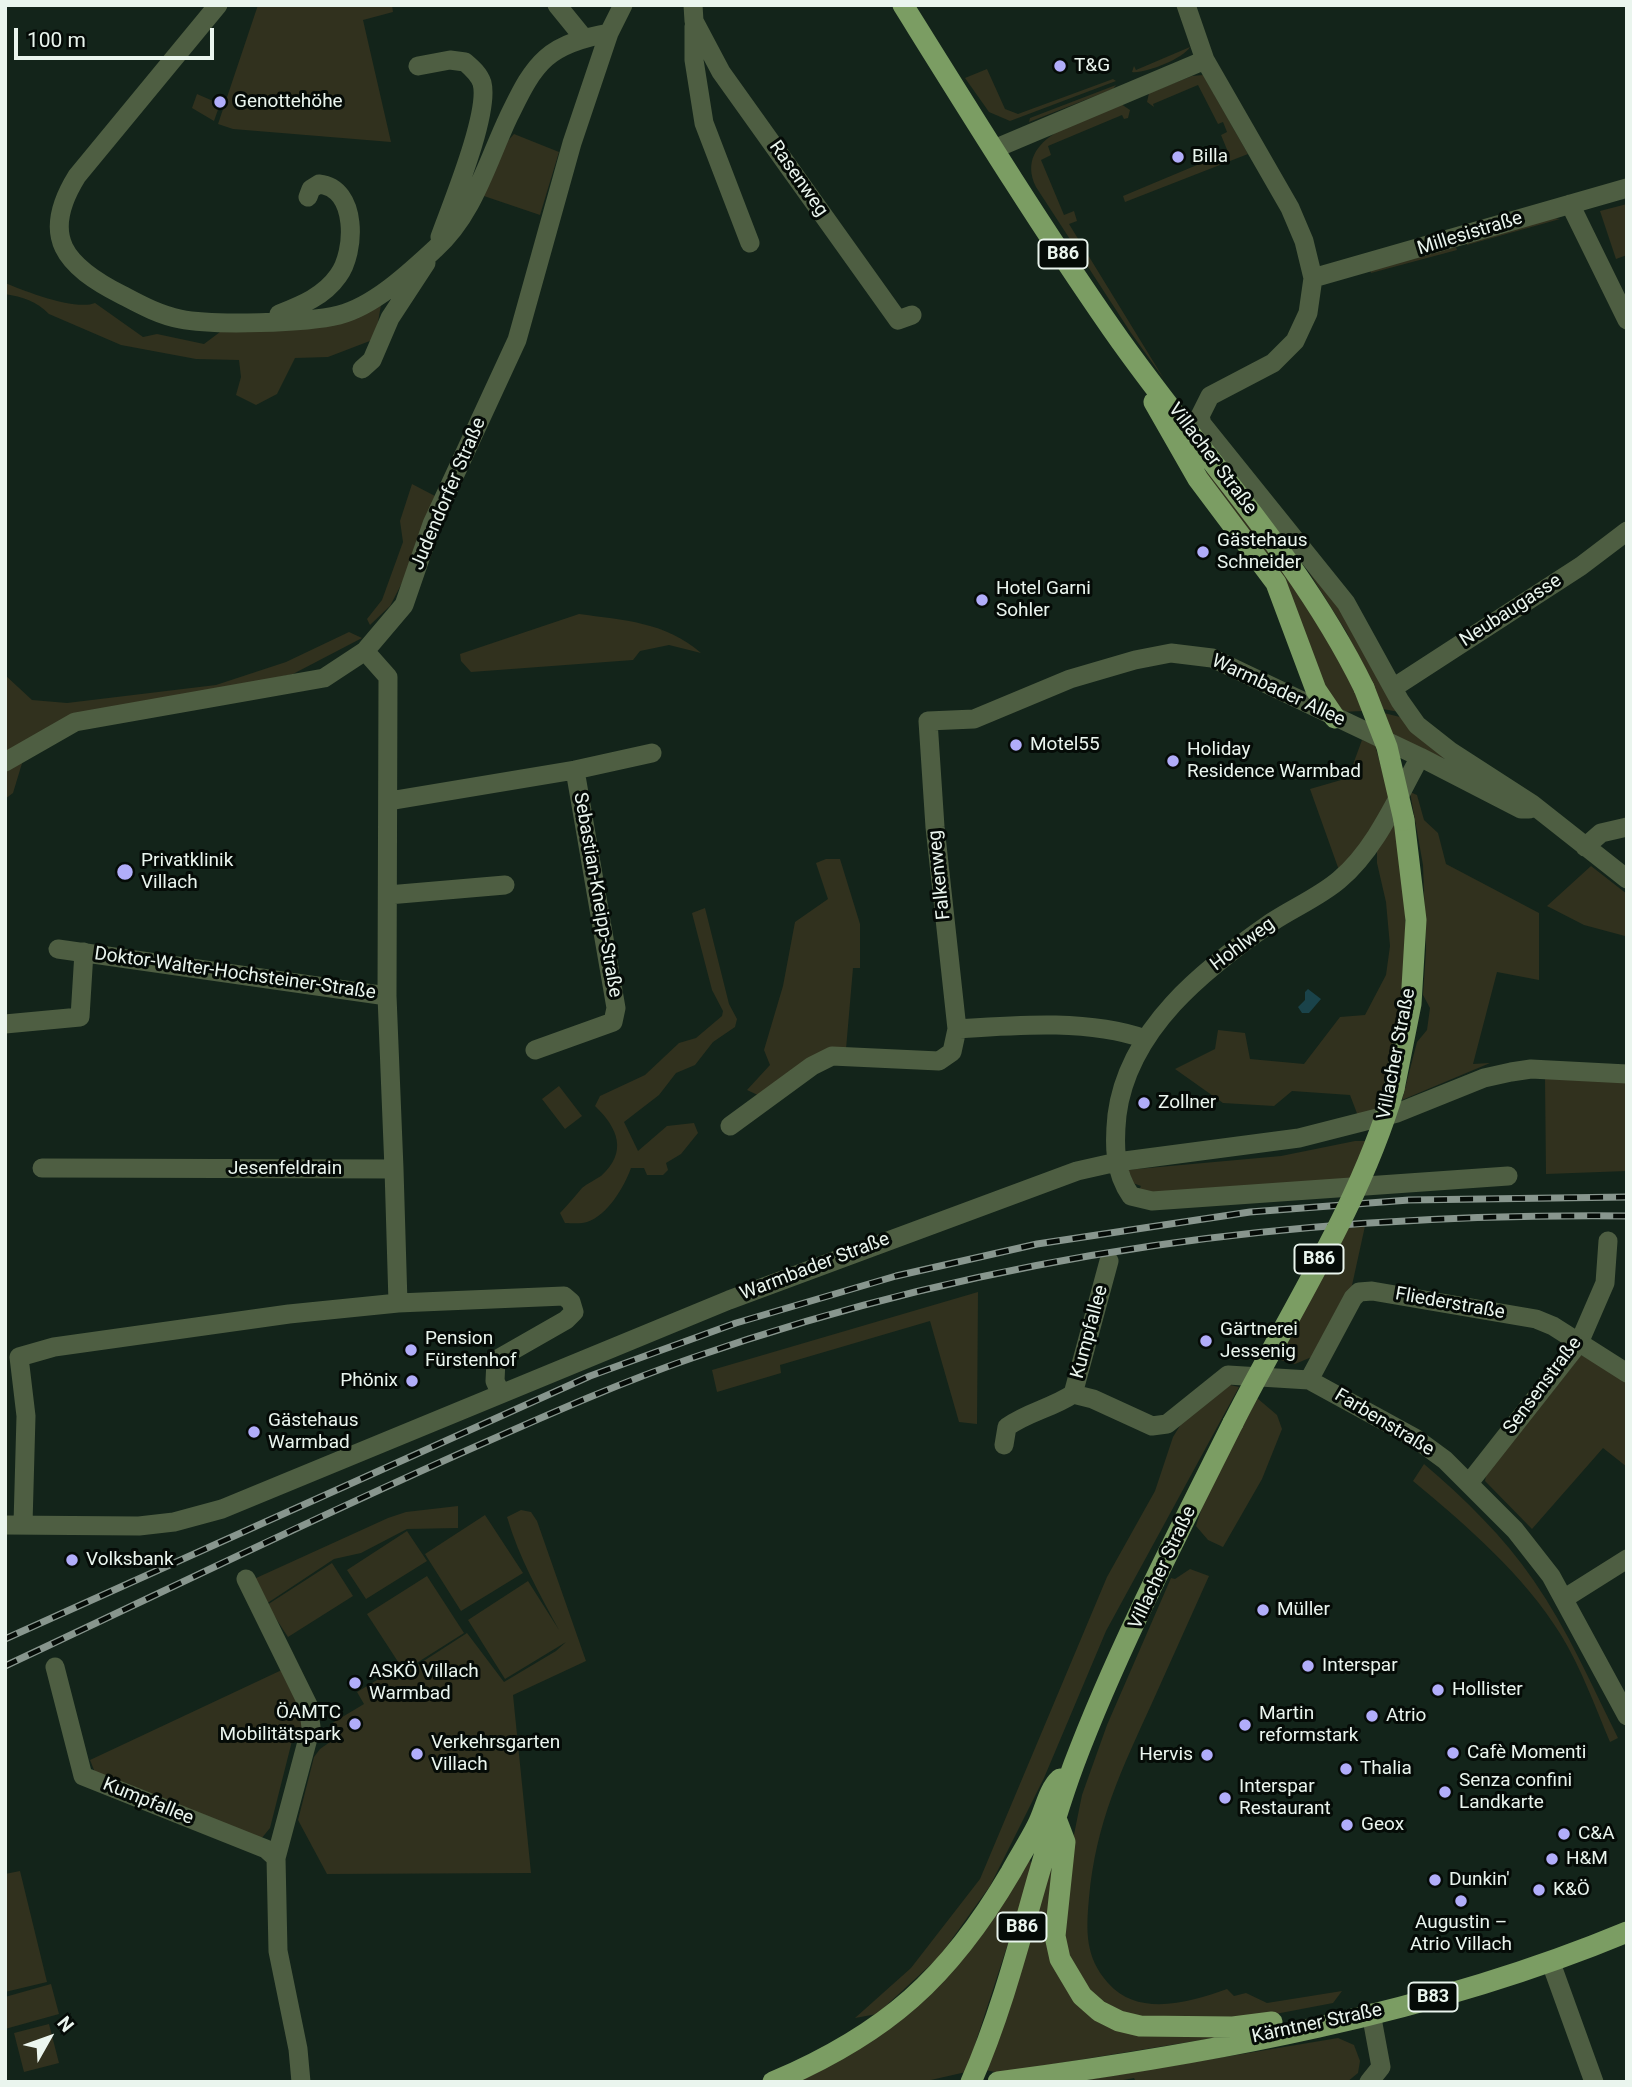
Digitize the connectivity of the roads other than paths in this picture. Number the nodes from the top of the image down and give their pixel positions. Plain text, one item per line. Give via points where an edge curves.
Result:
1 (218, 5) edge
2 (557, 5) edge
3 (623, 5) edge
4 (903, 5) edge
5 (1186, 5) edge
6 (694, 13) edge
7 (609, 33) junction
8 (583, 37) junction
9 (1205, 60) junction
10 (418, 66) dead end
11 (994, 149) junction
12 (1627, 188) edge
13 (308, 197) dead end
14 (1570, 204) junction
15 (750, 243) dead end
16 (436, 249) junction
17 (1313, 278) junction
18 (912, 314) dead end
19 (1627, 320) edge
20 (262, 321) junction
21 (1113, 330) junction
22 (362, 369) dead end
23 (1152, 382) junction
24 (1200, 416) junction
25 (1627, 531) edge
26 (365, 651) junction
27 (1393, 688) junction
28 (1335, 718) junction
29 (928, 721) joint
30 (652, 753) dead end
31 (1420, 757) junction
32 (5, 762) edge
33 (575, 770) junction
34 (389, 801) junction
35 (1532, 804) junction
36 (1627, 827) edge
37 (1585, 847) junction
38 (1627, 879) edge
39 (505, 885) dead end
40 (388, 895) junction
41 (58, 948) dead end
42 (84, 952) junction
43 (387, 996) junction
44 (5, 1024) edge
45 (957, 1029) junction
46 (1145, 1039) junction
47 (535, 1049) dead end
48 (1627, 1074) edge
49 (730, 1126) dead end
50 (1117, 1162) junction
51 (42, 1168) dead end
52 (394, 1169) junction
53 (1508, 1176) dead end
54 (1608, 1241) dead end
55 (1110, 1261) dead end
56 (398, 1304) junction
57 (1578, 1343) junction
58 (1627, 1373) edge
59 (1309, 1380) junction
60 (500, 1392) junction
61 (1073, 1394) junction
62 (1004, 1445) dead end
63 (1469, 1483) junction
64 (14, 1525) edge
65 (1627, 1559) edge
66 (246, 1579) dead end
67 (1565, 1598) junction
68 (55, 1667) dead end
69 (1627, 1716) edge
70 (1074, 1765) junction
71 (1057, 1821) junction
72 (276, 1858) junction
73 (1627, 1932) edge
74 (1551, 1963) junction
75 (1371, 2013) junction
76 (1291, 2031) junction
77 (301, 2082) edge
78 (773, 2082) edge
79 (971, 2082) edge
80 (998, 2082) edge
81 (1368, 2082) edge
82 (1594, 2082) edge

1 - 20 street via 77,176 59,214 58,234 76,266 150,310 195,321
2 - 8 street
3 - 7 street, Judendorfer Straße
4 - 11 main road, Villacher Straße / B86
5 - 9 street
6 - 15 street, Rasenweg via 694,60 704,123
6 - 18 street, Rasenweg via 721,72 898,320
7 - 8 street
7 - 26 street, Judendorfer Straße via 572,143 517,340 432,524 404,605
8 - 16 street via 550,54 532,75 500,133 466,214
9 - 11 street
9 - 17 street via 1290,208
10 - 16 street via 465,62 482,82 483,97 468,161
11 - 21 main road, Villacher Straße / B86
12 - 14 street, Millesistraße
13 - 20 street via 319,184 342,198 350,231 347,260 320,295
14 - 17 street, Millesistraße
14 - 19 street
16 - 20 street via 374,298 342,314
16 - 22 street via 390,318 372,360
17 - 24 street via 1308,313 1295,341 1273,363 1209,396
21 - 23 main road, Villacher Straße / B86
21 - 28 main road via 1198,480 1276,583 1316,690
23 - 24 main road
23 - 70 main road, Villacher Straße / B86, bridge via 1296,569 1341,640 1387,747 1405,820 1416,920 1411,1004 1382,1131 1349,1204 1174,1541
24 - 27 street via 1346,603
25 - 27 street, Neubaugasse
26 - 32 street, Judendorfer Straße via 324,678 75,722
26 - 34 street via 388,677
27 - 35 street via 1406,712 1431,737
28 - 29 street, Warmbader Allee via 1212,658 1171,653 1080,676 974,719
28 - 31 street, Warmbader Allee
29 - 45 street, Falkenweg
30 - 33 street, Sebastian-Kneipp-Straße
31 - 35 street, Warmbader Allee via 1521,809
31 - 46 street, Hohlweg via 1375,836 1339,880 1271,923 1184,991
33 - 34 street, Sebastian-Kneipp-Straße
33 - 47 street, Sebastian-Kneipp-Straße via 616,1008 612,1022
34 - 40 street
35 - 37 street
36 - 37 street via 1601,833
37 - 38 street
39 - 40 street
40 - 43 street
41 - 42 street, Doktor-Walter-Hochsteiner-Straße
42 - 43 street, Doktor-Walter-Hochsteiner-Straße
42 - 44 street, Doktor-Walter-Hochsteiner-Straße via 80,1017
43 - 52 street
45 - 46 street via 1030,1024
45 - 49 street via 952,1052 939,1061 832,1056
46 - 50 street, Hohlweg via 1120,1099
48 - 50 street, Warmbader Straße via 1511,1072 1397,1113 1299,1138
50 - 53 street, Hohlweg via 1120,1180 1131,1196 1152,1201
50 - 60 street, Warmbader Straße via 985,1203
51 - 52 street, Jesenfeldrain
52 - 56 street
54 - 57 street, Sensenstraße via 1605,1283
55 - 61 street, Kumpfallee
56 - 60 street via 564,1296 571,1302 574,1312 566,1320 496,1360 495,1381
56 - 64 street, Warmbader Straße via 289,1314 54,1347 19,1357 26,1416
57 - 58 street, Fliederstraße
57 - 59 street, Fliederstraße via 1536,1319 1359,1292
57 - 63 street, Sensenstraße
59 - 61 street, Farbenstraße via 1228,1375 1167,1424 1152,1426
59 - 63 street, Farbenstraße via 1415,1438
60 - 64 street, Warmbader Straße via 222,1509 139,1526
61 - 62 street, Kumpfallee via 1007,1427
63 - 67 street, Farbenstraße via 1533,1551
65 - 67 street
66 - 72 street via 308,1705 311,1727
67 - 69 street, Farbenstraße
68 - 72 street, Kumpfallee via 83,1776 266,1849
70 - 71 main road, Villacher Straße / B86
70 - 78 main road via 1056,1782 1038,1824 986,1914 929,1984 871,2032
71 - 76 main road via 1065,1842 1055,1936 1060,1959 1090,2003 1119,2021 1140,2026 1272,2022
71 - 79 main road, Villacher Straße / B86
72 - 77 street via 278,1951
73 - 74 main road, Kärntner Straße / B83
74 - 75 main road, Kärntner Straße / B83
74 - 82 street
75 - 76 main road, Kärntner Straße / B83
75 - 81 street via 1381,2067
76 - 80 main road, Kärntner Straße / B83 via 1091,2070

